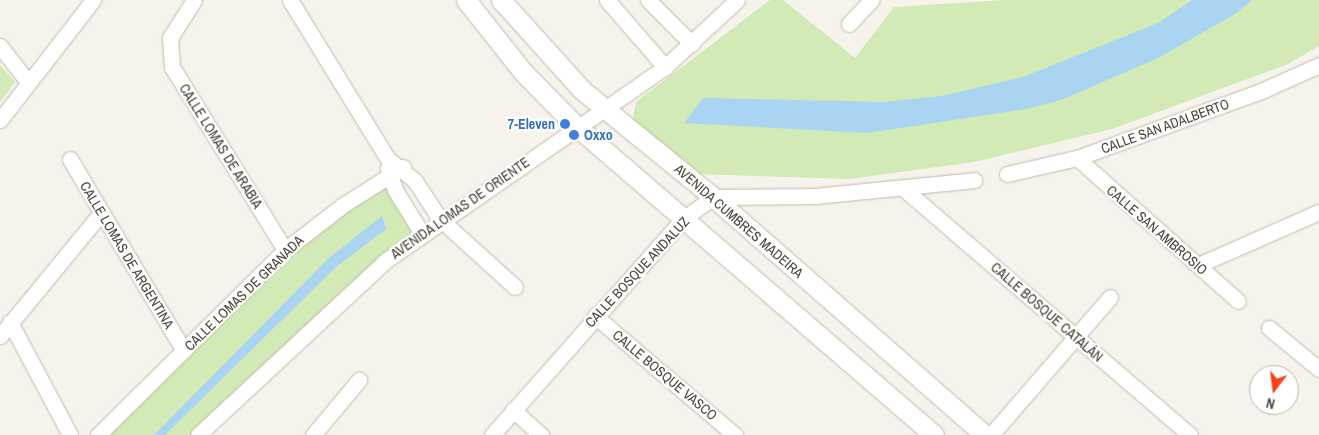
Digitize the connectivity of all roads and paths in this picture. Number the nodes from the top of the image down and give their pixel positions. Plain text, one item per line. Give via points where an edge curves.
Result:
1 (93, 0) edge
2 (194, 0) edge
3 (290, 0) edge
4 (466, 0) edge
5 (501, 0) edge
6 (607, 0) edge
7 (648, 0) edge
8 (736, 0) edge
9 (871, 0) edge
10 (849, 24) dead end
11 (692, 44) junction
12 (0, 46) edge
13 (1319, 65) edge
14 (665, 67) junction
15 (28, 82) junction
16 (602, 108) junction
17 (0, 120) edge
18 (576, 125) junction
19 (388, 158) junction
20 (1078, 158) junction
21 (70, 160) dead end
22 (403, 167) junction
23 (1007, 174) dead end
24 (388, 177) junction
25 (974, 180) dead end
26 (904, 189) junction
27 (713, 197) junction
28 (1319, 212) edge
29 (101, 213) junction
30 (440, 219) junction
31 (683, 219) junction
32 (421, 232) junction
33 (285, 250) junction
34 (1198, 265) junction
35 (515, 287) dead end
36 (1110, 297) dead end
37 (1238, 301) dead end
38 (595, 316) junction
39 (10, 322) junction
40 (1269, 328) dead end
41 (0, 336) edge
42 (1077, 337) junction
43 (184, 351) junction
44 (1317, 365) edge
45 (359, 380) dead end
46 (513, 410) junction
47 (70, 435) edge
48 (98, 435) edge
49 (198, 435) edge
50 (313, 435) edge
51 (492, 435) edge
52 (541, 435) edge
53 (735, 435) edge
54 (934, 435) edge
55 (985, 435) edge
56 (991, 435) edge
57 (1190, 435) edge

1 - 15 street
2 - 33 street, CALLE LOMAS DE ARABIA via 170,38 172,67
3 - 19 street
4 - 18 street via 523,72
5 - 16 street, AVENIDA CUMBRES MADEIRA
6 - 14 street
7 - 11 street
8 - 11 street, AVENIDA LOMAS DE ORIENTE
9 - 10 street
11 - 14 street, AVENIDA LOMAS DE ORIENTE
12 - 15 street
13 - 20 street, CALLE SAN ADALBERTO via 1262,91
14 - 16 street, AVENIDA LOMAS DE ORIENTE
15 - 17 street
16 - 18 street, AVENIDA LOMAS DE ORIENTE
16 - 27 street, AVENIDA CUMBRES MADEIRA
18 - 30 street, AVENIDA LOMAS DE ORIENTE
18 - 31 street
19 - 22 street
19 - 24 street
20 - 23 street, CALLE SAN ADALBERTO
20 - 34 street, CALLE SAN AMBROSIO
21 - 29 street, CALLE LOMAS DE ARGENTINA
22 - 24 street, CALLE LOMAS DE GRANADA
22 - 30 street
24 - 32 street
24 - 33 street, CALLE LOMAS DE GRANADA via 343,205
25 - 26 street
26 - 27 street via 815,196
26 - 42 street, CALLE BOSQUE CATALÁN
27 - 31 street, CALLE BOSQUE ANDALUZ
27 - 55 street, AVENIDA CUMBRES MADEIRA
28 - 34 street
29 - 39 street
29 - 43 street, CALLE LOMAS DE ARGENTINA
30 - 32 street, AVENIDA LOMAS DE ORIENTE
30 - 35 street
31 - 38 street, CALLE BOSQUE ANDALUZ
31 - 54 street
32 - 49 street, AVENIDA LOMAS DE ORIENTE via 385,260
33 - 43 street, CALLE LOMAS DE GRANADA
34 - 37 street, CALLE SAN AMBROSIO
36 - 42 street
38 - 46 street, CALLE BOSQUE ANDALUZ
38 - 53 street, CALLE BOSQUE VASCO
39 - 41 street
39 - 47 street
40 - 44 street
42 - 56 street
42 - 57 street, CALLE BOSQUE CATALÁN
43 - 48 street, CALLE LOMAS DE GRANADA
45 - 50 street
46 - 51 street, CALLE BOSQUE ANDALUZ
46 - 52 street

